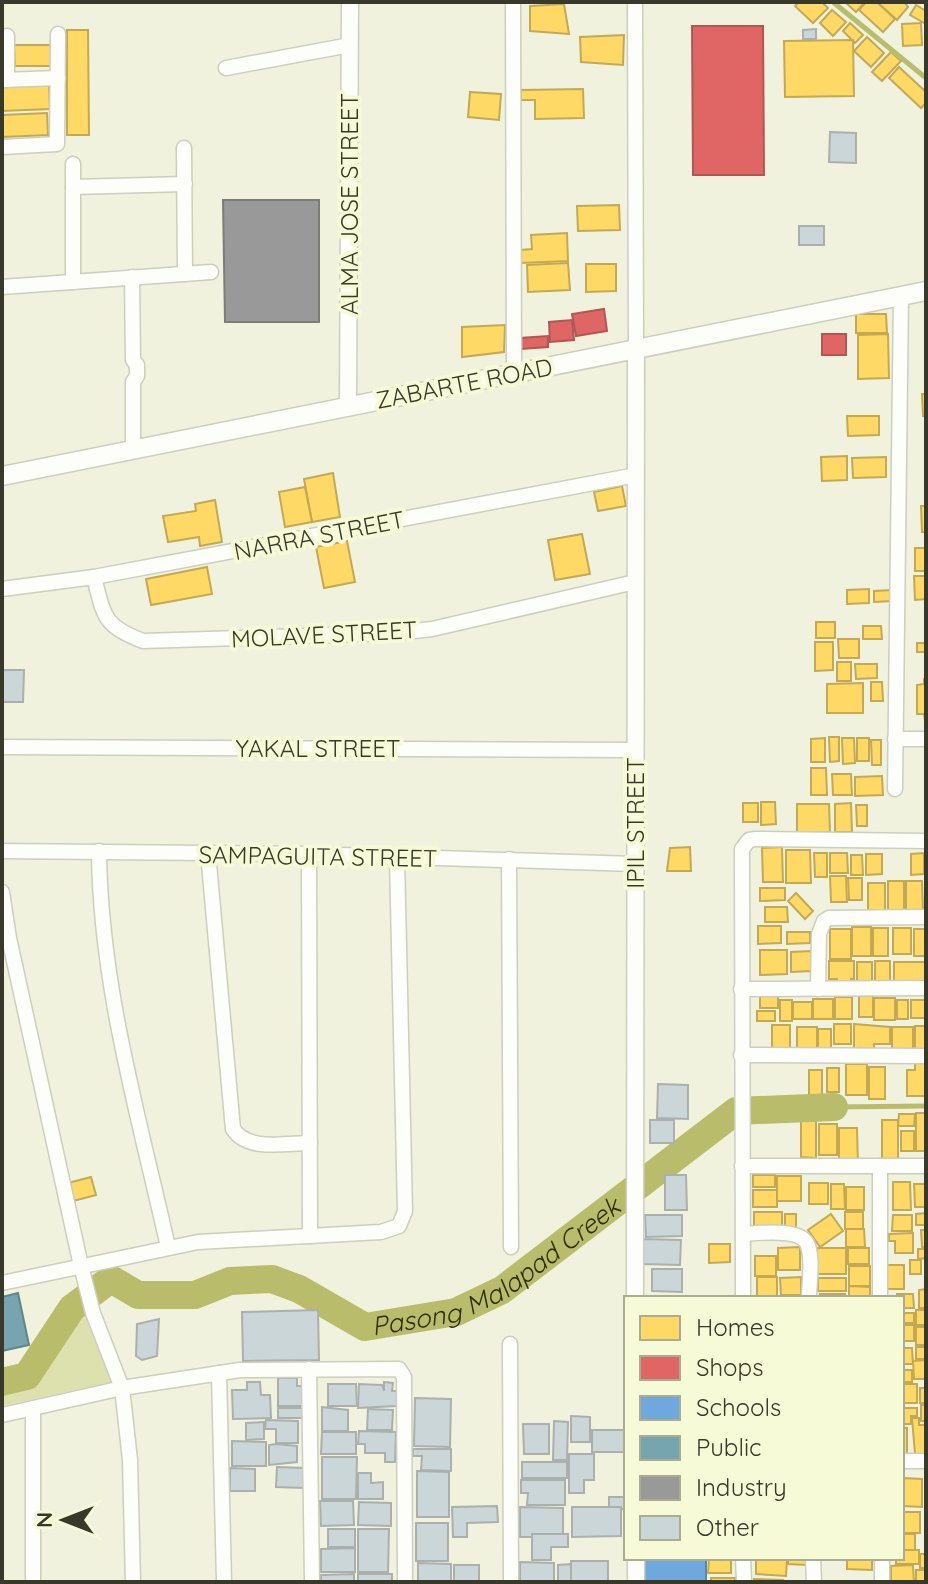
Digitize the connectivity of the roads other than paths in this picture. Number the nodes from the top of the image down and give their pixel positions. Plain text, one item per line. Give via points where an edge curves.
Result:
1 (350, 2) edge
2 (513, 2) edge
3 (635, 2) edge
4 (58, 34) dead end
5 (7, 36) dead end
6 (350, 45) junction
7 (226, 68) dead end
8 (58, 78) junction
9 (5, 80) edge
10 (2, 147) edge
11 (184, 148) dead end
12 (73, 164) dead end
13 (185, 184) junction
14 (73, 187) junction
15 (211, 272) dead end
16 (185, 274) junction
17 (132, 277) junction
18 (73, 282) junction
19 (2, 287) edge
20 (926, 291) edge
21 (901, 296) junction
22 (636, 349) junction
23 (514, 373) junction
24 (348, 407) junction
25 (133, 450) junction
26 (636, 475) junction
27 (2, 476) edge
28 (94, 577) junction
29 (635, 582) junction
30 (2, 589) edge
31 (895, 739) junction
32 (926, 739) edge
33 (2, 747) edge
34 (635, 750) junction
35 (895, 789) dead end
36 (926, 841) edge
37 (2, 851) edge
38 (99, 851) junction
39 (208, 853) junction
40 (309, 854) junction
41 (397, 858) junction
42 (509, 859) junction
43 (635, 864) junction
44 (2, 892) edge
45 (926, 917) edge
46 (6, 938) edge
47 (926, 988) edge
48 (741, 989) junction
49 (818, 989) junction
50 (741, 1055) junction
51 (926, 1056) edge
52 (310, 1143) junction
53 (742, 1166) junction
54 (880, 1166) junction
55 (926, 1166) edge
56 (743, 1234) junction
57 (310, 1236) junction
58 (168, 1247) junction
59 (511, 1247) dead end
60 (81, 1266) junction
61 (2, 1283) edge
62 (635, 1296) edge
63 (743, 1296) edge
64 (809, 1296) edge
65 (880, 1296) edge
66 (510, 1344) dead end
67 (309, 1369) junction
68 (219, 1373) junction
69 (122, 1388) junction
70 (33, 1408) junction
71 (2, 1415) edge
72 (904, 1461) edge
73 (926, 1461) edge
74 (636, 1560) edge
75 (743, 1560) edge
76 (813, 1560) edge
77 (882, 1560) edge
78 (33, 1582) edge
79 (133, 1582) edge
80 (224, 1582) edge
81 (312, 1582) edge
82 (405, 1582) edge
83 (511, 1582) edge
84 (636, 1582) edge
85 (744, 1582) edge
86 (814, 1582) edge
87 (882, 1582) edge

1 - 6 street, ALMA JOSE STREET
2 - 23 street
3 - 22 street
4 - 8 street
5 - 9 street
6 - 7 street
6 - 24 street, ALMA JOSE STREET
8 - 9 street
8 - 10 street via 57,144
11 - 13 street
12 - 14 street
13 - 14 street
13 - 16 street
14 - 18 street
15 - 16 street
16 - 17 street
17 - 18 street
17 - 25 street via 133,360 128,376 133,382
18 - 19 street
20 - 21 main road, ZABARTE ROAD
21 - 22 main road, ZABARTE ROAD
21 - 31 street
22 - 23 main road, ZABARTE ROAD
22 - 26 street, IPIL STREET
23 - 24 main road, ZABARTE ROAD
24 - 25 main road, ZABARTE ROAD
25 - 27 main road, ZABARTE ROAD
26 - 28 street, NARRA STREET
26 - 29 street, IPIL STREET
28 - 29 street, MOLAVE STREET via 104,616 121,633 143,641 432,629
28 - 30 street, NARRA STREET
29 - 34 street, IPIL STREET
31 - 32 street
31 - 35 street
33 - 34 street, YAKAL STREET
34 - 43 street, IPIL STREET
36 - 48 street via 755,839 744,844
37 - 38 street, SAMPAGUITA STREET
38 - 39 street, SAMPAGUITA STREET
38 - 58 street via 99,907 111,990
39 - 40 street, SAMPAGUITA STREET
39 - 52 street via 233,1129 250,1143
40 - 41 street, SAMPAGUITA STREET
40 - 52 street
41 - 42 street, SAMPAGUITA STREET
41 - 57 street via 405,1211 399,1226 381,1232
42 - 43 street, SAMPAGUITA STREET
42 - 59 street
43 - 62 street, IPIL STREET
44 - 46 street
45 - 49 street via 824,921
46 - 60 street
47 - 49 street
48 - 49 street
48 - 50 street
50 - 51 street
50 - 53 street
52 - 57 street
53 - 54 street
53 - 56 street
54 - 55 street
54 - 65 street
56 - 63 street
56 - 64 street via 802,1237 808,1245
57 - 58 street
58 - 60 street
60 - 61 street
60 - 69 street
66 - 83 street
67 - 68 street
67 - 81 street
67 - 82 street via 403,1373
68 - 69 street
68 - 80 street
69 - 70 street
69 - 79 street
70 - 71 street
70 - 78 street
72 - 73 street
74 - 84 street
75 - 85 street
76 - 86 street
77 - 87 street

